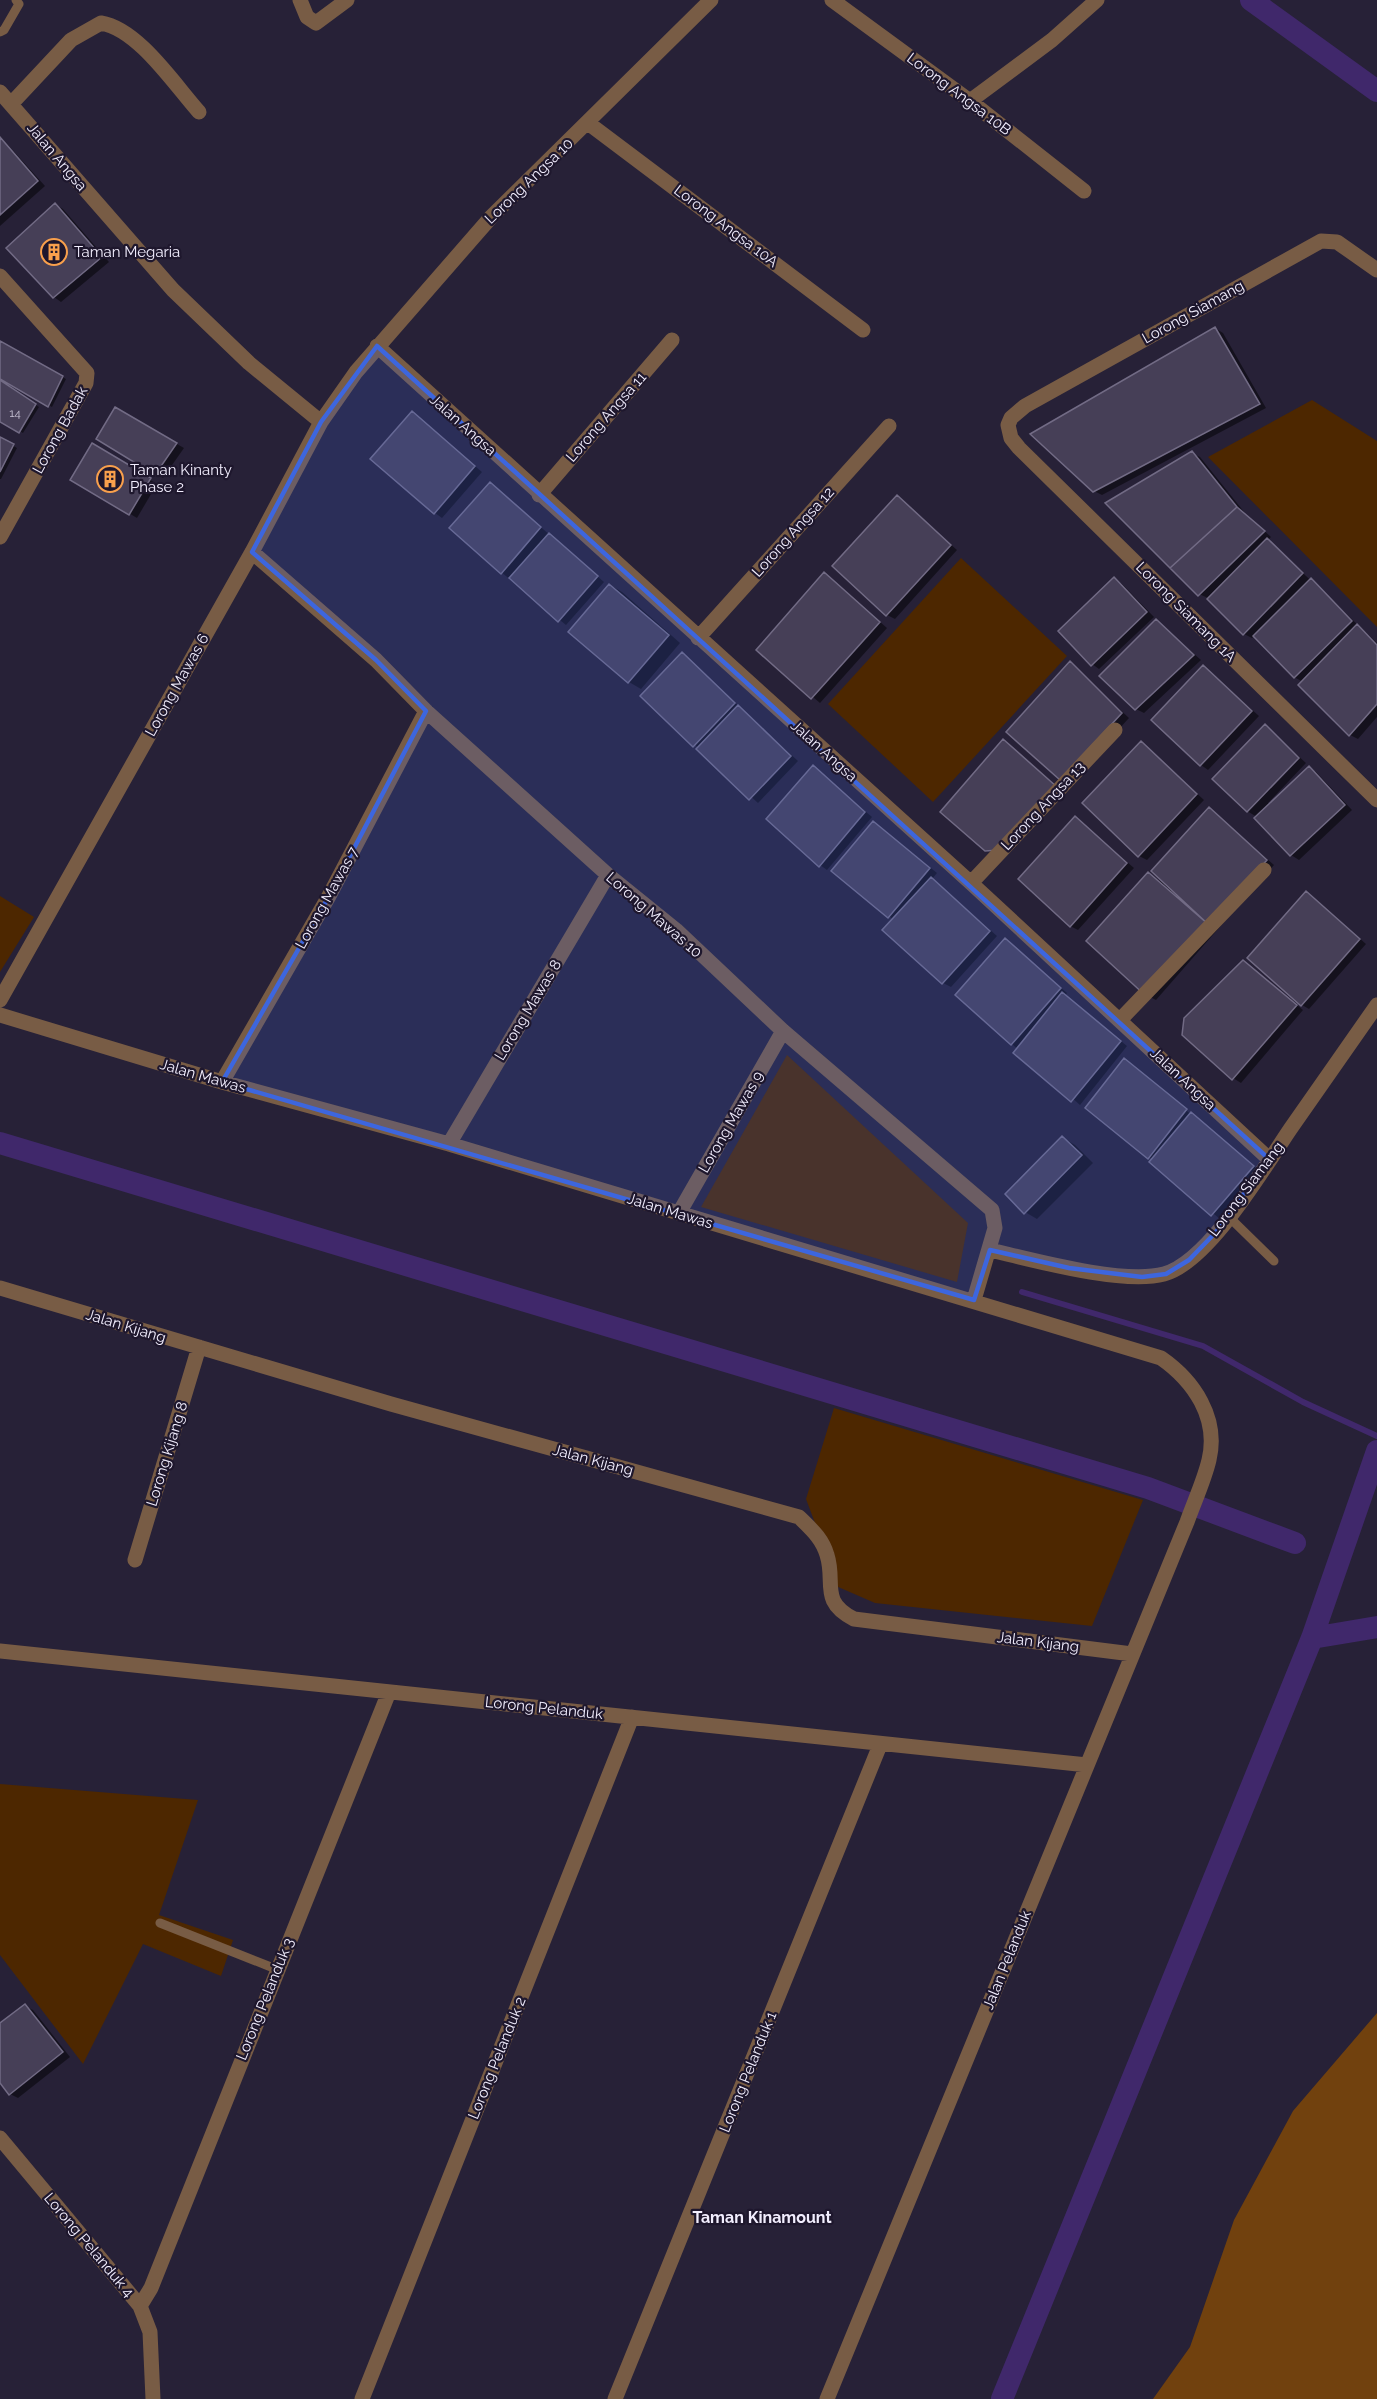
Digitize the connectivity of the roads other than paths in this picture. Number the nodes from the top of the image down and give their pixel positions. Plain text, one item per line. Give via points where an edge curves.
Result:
1 (300, 0) edge
2 (347, 0) edge
3 (711, 0) edge
4 (832, 0) edge
5 (1098, 0) edge
6 (19, 1) edge
7 (0, 32) edge
8 (0, 92) edge
9 (970, 101) junction
10 (12, 103) junction
11 (199, 112) dead end
12 (588, 123) junction
13 (1084, 191) dead end
14 (1377, 270) edge
15 (0, 276) edge
16 (863, 330) dead end
17 (672, 340) dead end
18 (376, 346) junction
19 (356, 372) joint
20 (1011, 418) joint
21 (321, 422) junction
22 (889, 426) dead end
23 (539, 495) junction
24 (0, 537) edge
25 (252, 552) junction
26 (698, 638) junction
27 (426, 711) junction
28 (1115, 730) dead end
29 (1377, 800) edge
30 (1264, 870) dead end
31 (608, 875) junction
32 (971, 883) junction
33 (0, 1000) edge
34 (1377, 1005) edge
35 (0, 1015) edge
36 (1120, 1020) junction
37 (783, 1031) junction
38 (222, 1082) junction
39 (448, 1144) junction
40 (1269, 1159) junction
41 (679, 1213) junction
42 (1229, 1217) junction
43 (990, 1250) junction
44 (1274, 1261) dead end
45 (0, 1288) edge
46 (974, 1300) junction
47 (199, 1347) junction
48 (1187, 1522) joint
49 (135, 1560) dead end
50 (0, 1651) edge
51 (1132, 1654) junction
52 (389, 1692) junction
53 (632, 1717) junction
54 (880, 1745) junction
55 (1087, 1765) junction
56 (160, 1923) dead end
57 (276, 1969) junction
58 (0, 2138) edge
59 (140, 2306) junction
60 (153, 2399) edge
61 (362, 2399) edge
62 (615, 2399) edge
63 (827, 2399) edge

1 - 2 street via 307,17 316,23
3 - 12 street, Lorong Angsa 10
4 - 9 street, Lorong Angsa 10B
5 - 9 street
6 - 7 lane
8 - 10 street, Jalan Angsa
9 - 13 street, Lorong Angsa 10B
10 - 11 street via 71,40 101,22 117,26 134,40
10 - 21 street, Jalan Angsa via 173,290 249,363
12 - 16 street, Lorong Angsa 10A
12 - 18 street, Lorong Angsa 10 via 492,216
14 - 20 street, Lorong Siamang via 1337,242 1321,242 1025,406
15 - 24 street, Lorong Badak via 87,373 87,383
17 - 23 street, Lorong Angsa 11
18 - 19 street, Lorong Angsa 10
18 - 23 street, Jalan Angsa
19 - 21 street, Lorong Mawas 6
20 - 29 street, Lorong Siamang 1A via 1011,438 1019,448
21 - 25 street, Lorong Mawas 6
22 - 26 street, Lorong Angsa 12
23 - 26 street, Jalan Angsa
25 - 27 street, Lorong Mawas 10 via 376,660
25 - 33 street, Lorong Mawas 6
26 - 32 street, Jalan Angsa
27 - 31 street, Lorong Mawas 10
27 - 38 street, Lorong Mawas 7 via 330,896
28 - 32 street, Lorong Angsa 13
30 - 36 street
31 - 37 street, Lorong Mawas 10 via 676,930
31 - 39 street, Lorong Mawas 8
32 - 36 street, Jalan Angsa
34 - 40 street, Lorong Siamang
35 - 38 street, Jalan Mawas
36 - 40 street, Jalan Angsa
37 - 41 street, Lorong Mawas 9
37 - 43 street, Lorong Mawas 10 via 992,1210 995,1228
38 - 39 street, Jalan Mawas
39 - 41 street, Jalan Mawas
40 - 42 street, Lorong Siamang
41 - 46 street, Jalan Mawas
42 - 43 street, Lorong Siamang via 1190,1260 1166,1274 1142,1277 1069,1268
42 - 44 lane
43 - 46 street, Lorong Mawas 10
45 - 47 street, Jalan Kijang
46 - 48 street, Jalan Mawas via 1161,1358 1192,1384 1200,1398 1210,1437 1209,1459
47 - 49 street, Lorong Kijang 8
47 - 51 street, Jalan Kijang via 800,1517 820,1537 828,1557 829,1587 836,1607 854,1619
48 - 51 street, Jalan Pelanduk
50 - 52 street, Lorong Pelanduk
51 - 55 street, Jalan Pelanduk
52 - 53 street, Lorong Pelanduk
52 - 57 street, Lorong Pelanduk 3
53 - 54 street, Lorong Pelanduk
53 - 61 street, Lorong Pelanduk 2
54 - 55 street, Lorong Pelanduk
54 - 62 street, Lorong Pelanduk 1
55 - 63 street, Jalan Pelanduk
56 - 57 lane
57 - 59 street, Lorong Pelanduk 3 via 151,2288
58 - 59 street, Lorong Pelanduk 4
59 - 60 street, Lorong Pelanduk 4 via 150,2332

